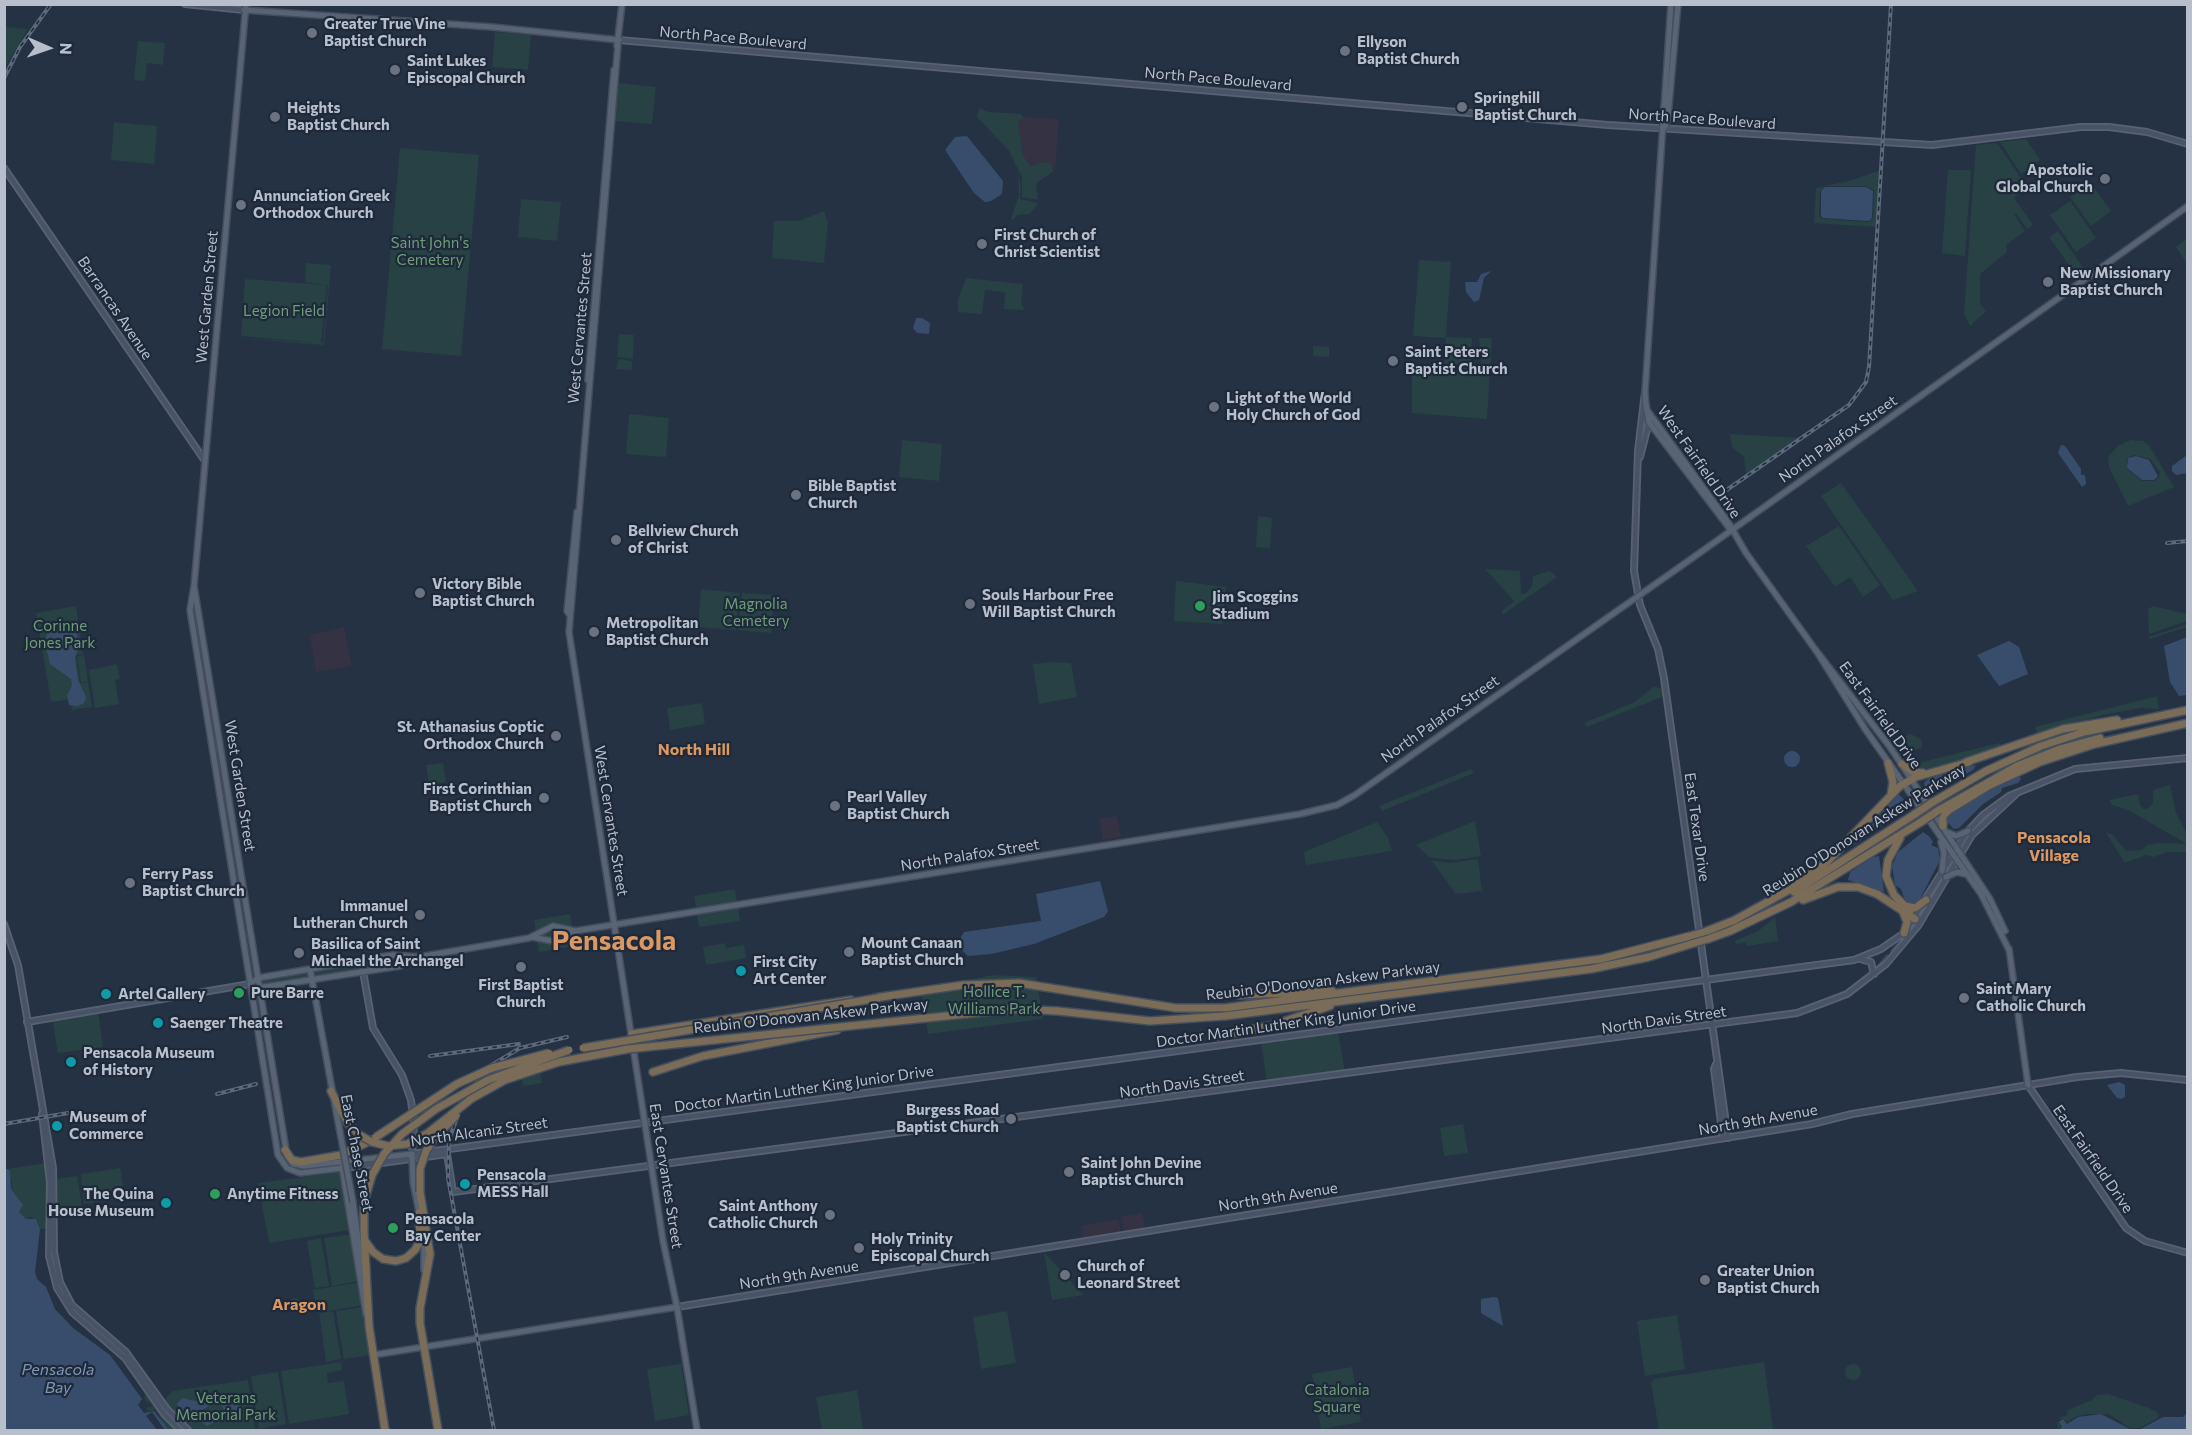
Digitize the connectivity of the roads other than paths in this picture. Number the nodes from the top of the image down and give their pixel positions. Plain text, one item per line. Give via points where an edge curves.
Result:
1 (185, 4) edge
2 (622, 4) edge
3 (1671, 4) edge
4 (1678, 4) edge
5 (244, 6) edge
6 (618, 42) junction
7 (1664, 128) junction
8 (2187, 144) edge
9 (4, 168) edge
10 (2187, 206) edge
11 (591, 337) junction
12 (593, 358) junction
13 (589, 369) junction
14 (590, 390) junction
15 (1645, 392) junction
16 (1650, 419) junction
17 (1639, 459) junction
18 (205, 461) junction
19 (1731, 530) junction
20 (194, 586) junction
21 (1638, 596) junction
22 (569, 614) junction
23 (1815, 650) junction
24 (2187, 710) edge
25 (2152, 717) junction
26 (2187, 722) edge
27 (221, 744) junction
28 (212, 746) junction
29 (2187, 758) edge
30 (1969, 762) junction
31 (1888, 763) junction
32 (1902, 764) junction
33 (1911, 780) junction
34 (1903, 785) junction
35 (2018, 792) junction
36 (1890, 796) junction
37 (1911, 829) junction
38 (1944, 829) junction
39 (1968, 831) junction
40 (1939, 835) junction
41 (1958, 851) junction
42 (1954, 857) junction
43 (1944, 874) junction
44 (1966, 875) junction
45 (1926, 900) junction
46 (1784, 906) junction
47 (1901, 906) junction
48 (1918, 919) junction
49 (1732, 921) junction
50 (4, 924) edge
51 (614, 925) junction
52 (575, 931) junction
53 (1904, 933) junction
54 (1707, 935) junction
55 (532, 937) junction
56 (2009, 950) junction
57 (419, 957) junction
58 (362, 960) junction
59 (1854, 960) junction
60 (310, 969) junction
61 (363, 972) junction
62 (1872, 976) junction
63 (258, 978) junction
64 (1705, 980) junction
65 (312, 981) junction
66 (250, 984) junction
67 (1380, 988) junction
68 (1407, 988) junction
69 (260, 989) junction
70 (1239, 995) dead end
71 (878, 998) junction
72 (1349, 1000) junction
73 (1224, 1012) junction
74 (902, 1020) junction
75 (27, 1022) junction
76 (1711, 1025) junction
77 (632, 1031) junction
78 (1217, 1036) dead end
79 (569, 1050) junction
80 (264, 1068) junction
81 (532, 1070) junction
82 (653, 1072) dead end
83 (2187, 1080) edge
84 (2041, 1083) junction
85 (2028, 1085) junction
86 (331, 1091) junction
87 (2037, 1100) junction
88 (279, 1103) junction
89 (646, 1122) junction
90 (1726, 1138) junction
91 (285, 1150) junction
92 (412, 1157) junction
93 (342, 1165) junction
94 (653, 1166) junction
95 (309, 1173) joint
96 (456, 1192) joint
97 (419, 1213) junction
98 (364, 1234) junction
99 (2187, 1253) edge
100 (56, 1281) junction
101 (677, 1306) junction
102 (420, 1308) junction
103 (368, 1311) junction
104 (370, 1332) junction
105 (424, 1348) junction
106 (373, 1355) junction
107 (180, 1431) edge
108 (188, 1431) edge
109 (385, 1431) edge
110 (438, 1431) edge
111 (697, 1431) edge

1 - 5 main road
2 - 6 main road, West Cervantes Street
3 - 7 main road, West Fairfield Drive
4 - 7 main road, West Fairfield Drive
5 - 6 main road, North Pace Boulevard
5 - 18 main road, West Garden Street
6 - 7 main road, North Pace Boulevard
6 - 11 main road, West Cervantes Street
6 - 12 main road, West Cervantes Street
7 - 8 main road, North Pace Boulevard via 1932,145 2109,127 2147,132
7 - 15 main road, West Fairfield Drive
9 - 18 main road, Barrancas Avenue
10 - 19 main road, North Palafox Street
11 - 12 main road
11 - 13 main road, West Cervantes Street
12 - 14 main road, West Cervantes Street
13 - 14 main road
13 - 22 main road, West Cervantes Street
14 - 22 main road, West Cervantes Street
15 - 16 main road, West Fairfield Drive
15 - 17 main road
16 - 17 main road
16 - 19 main road, West Fairfield Drive
17 - 21 main road, East Texar Drive via 1632,556
18 - 20 main road, West Garden Street
19 - 21 main road, North Palafox Street
19 - 23 main road, East Fairfield Drive
20 - 27 main road, West Garden Street
20 - 28 main road, West Garden Street via 190,610
21 - 51 main road, North Palafox Street via 1355,795 1330,807
21 - 64 main road, East Texar Drive via 1658,649 1664,678
22 - 51 main road, West Cervantes Street
23 - 31 main road, East Fairfield Drive
23 - 32 main road, East Fairfield Drive
24 - 25 highway, Reubin O'Donovan Askew Parkway
25 - 30 highway via 2062,729
25 - 49 highway, Reubin O'Donovan Askew Parkway, bridge via 2084,732 1998,764 1800,888
26 - 37 highway, Reubin O'Donovan Askew Parkway, bridge via 2105,737 2047,754 1989,780
26 - 38 highway via 2040,762 1949,810 1943,816
27 - 28 main road
27 - 63 main road, West Garden Street
28 - 66 main road, West Garden Street
29 - 35 main road via 2075,769
30 - 32 highway via 1921,773
30 - 33 highway
31 - 34 main road, East Fairfield Drive
31 - 36 highway via 1893,782
32 - 33 main road, East Fairfield Drive
33 - 34 highway
33 - 38 main road, East Fairfield Drive
34 - 36 highway
34 - 40 main road, East Fairfield Drive
35 - 39 main road via 1990,809
35 - 41 main road
36 - 49 highway via 1827,862 1782,894
37 - 46 highway, Reubin O'Donovan Askew Parkway
37 - 47 highway via 1893,846 1886,868 1889,887
38 - 39 main road via 1956,836
38 - 41 main road, East Fairfield Drive
39 - 41 main road
40 - 42 main road, East Fairfield Drive
40 - 43 main road
41 - 42 main road
41 - 56 main road, East Fairfield Drive via 1996,910
42 - 43 main road
42 - 44 main road, East Fairfield Drive
43 - 44 main road
43 - 45 main road
43 - 48 main road
44 - 56 main road, East Fairfield Drive via 1988,905
45 - 47 highway via 1911,908
45 - 48 main road
46 - 47 highway via 1847,886 1871,891
46 - 54 highway, Reubin O'Donovan Askew Parkway via 1730,932
47 - 48 highway
47 - 53 highway via 1907,920
48 - 53 main road, Doctor Martin Luther King Junior Drive
48 - 62 main road, North Davis Street via 1893,957
49 - 54 highway, Reubin O'Donovan Askew Parkway
50 - 75 main road via 18,965
51 - 52 main road, North Palafox Street
51 - 77 main road, East Cervantes Street
52 - 55 main road, North Palafox Street via 556,926
52 - 55 main road, North Palafox Street via 557,942
53 - 59 main road, Doctor Martin Luther King Junior Drive via 1881,949
54 - 68 highway, Reubin O'Donovan Askew Parkway, bridge via 1601,959
55 - 57 main road, North Palafox Street
56 - 85 main road, East Fairfield Drive
57 - 58 main road, North Palafox Street
57 - 61 main road, North Palafox Street via 410,963
58 - 60 main road, North Palafox Street
58 - 61 main road
59 - 62 main road via 1871,962
59 - 64 main road, Doctor Martin Luther King Junior Drive
60 - 63 main road, North Palafox Street
60 - 65 main road, East Chase Street
61 - 65 main road, North Palafox Street
61 - 92 main road via 377,1037 399,1070 410,1096 414,1121
62 - 76 main road, North Davis Street via 1842,997 1807,1011
63 - 66 main road, North Palafox Street
63 - 69 main road, West Garden Street
64 - 76 main road, East Texar Drive
64 - 89 main road, Doctor Martin Luther King Junior Drive
65 - 69 main road, North Palafox Street
65 - 86 main road, East Chase Street
66 - 69 main road
66 - 75 main road
66 - 80 main road, West Garden Street
67 - 68 highway, Reubin O'Donovan Askew Parkway
67 - 70 highway
67 - 73 highway, Reubin O'Donovan Askew Parkway
68 - 72 highway, Reubin O'Donovan Askew Parkway
69 - 88 main road, West Garden Street
71 - 73 highway, Reubin O'Donovan Askew Parkway via 1019,983 1159,1006
71 - 77 highway, bridge via 822,1002
71 - 79 highway, Reubin O'Donovan Askew Parkway, bridge
72 - 73 highway, Reubin O'Donovan Askew Parkway
72 - 78 highway via 1270,1026
73 - 74 highway, Reubin O'Donovan Askew Parkway, bridge via 1150,1021 1022,1009
74 - 81 highway, Reubin O'Donovan Askew Parkway, bridge via 615,1050
74 - 82 highway, bridge via 730,1050
75 - 100 main road via 51,1187 49,1256
76 - 90 main road, East Texar Drive
76 - 94 main road, North Davis Street
77 - 89 main road, East Cervantes Street
79 - 91 highway, bridge via 524,1058 475,1075 341,1155 301,1162 292,1160
79 - 98 highway, Reubin O'Donovan Askew Parkway, bridge via 488,1080 436,1109 402,1134 372,1175 364,1202
80 - 88 main road
80 - 95 main road, West Garden Street via 279,1157 289,1169
81 - 86 highway, bridge via 484,1091 428,1133 407,1144 388,1146 358,1134
81 - 102 highway, bridge via 478,1099 441,1130 423,1159 420,1192 430,1254
83 - 84 main road, North 9th Avenue via 2110,1073
84 - 85 main road, North 9th Avenue
84 - 87 main road
85 - 87 main road, East Fairfield Drive
85 - 90 main road, North 9th Avenue
86 - 103 main road, East Chase Street, bridge via 353,1202
87 - 99 main road, East Fairfield Drive via 2122,1222 2138,1238
88 - 91 main road, West Garden Street
89 - 92 main road, North Alcaniz Street
89 - 94 main road, East Cervantes Street
90 - 101 main road, North 9th Avenue
91 - 93 main road, North Alcaniz Street via 288,1160 295,1165
92 - 93 main road, North Alcaniz Street
92 - 96 main road, North Alcaniz Street via 447,1154
92 - 97 main road
93 - 95 main road, North Alcaniz Street
93 - 104 main road, East Chase Street
94 - 96 main road, North Davis Street
94 - 101 main road, East Cervantes Street
97 - 98 highway via 420,1241 404,1259 380,1258 371,1250
97 - 102 main road via 425,1251
98 - 103 highway, Reubin O'Donovan Askew Parkway
100 - 107 main road via 69,1309 115,1348
100 - 108 main road via 72,1305 126,1352
101 - 105 main road, North 9th Avenue
101 - 111 main road, East Cervantes Street
102 - 105 highway
103 - 104 highway, East Chase Street
104 - 106 highway, East Chase Street
105 - 106 main road, North 9th Avenue
105 - 110 highway
106 - 109 highway, East Chase Street

